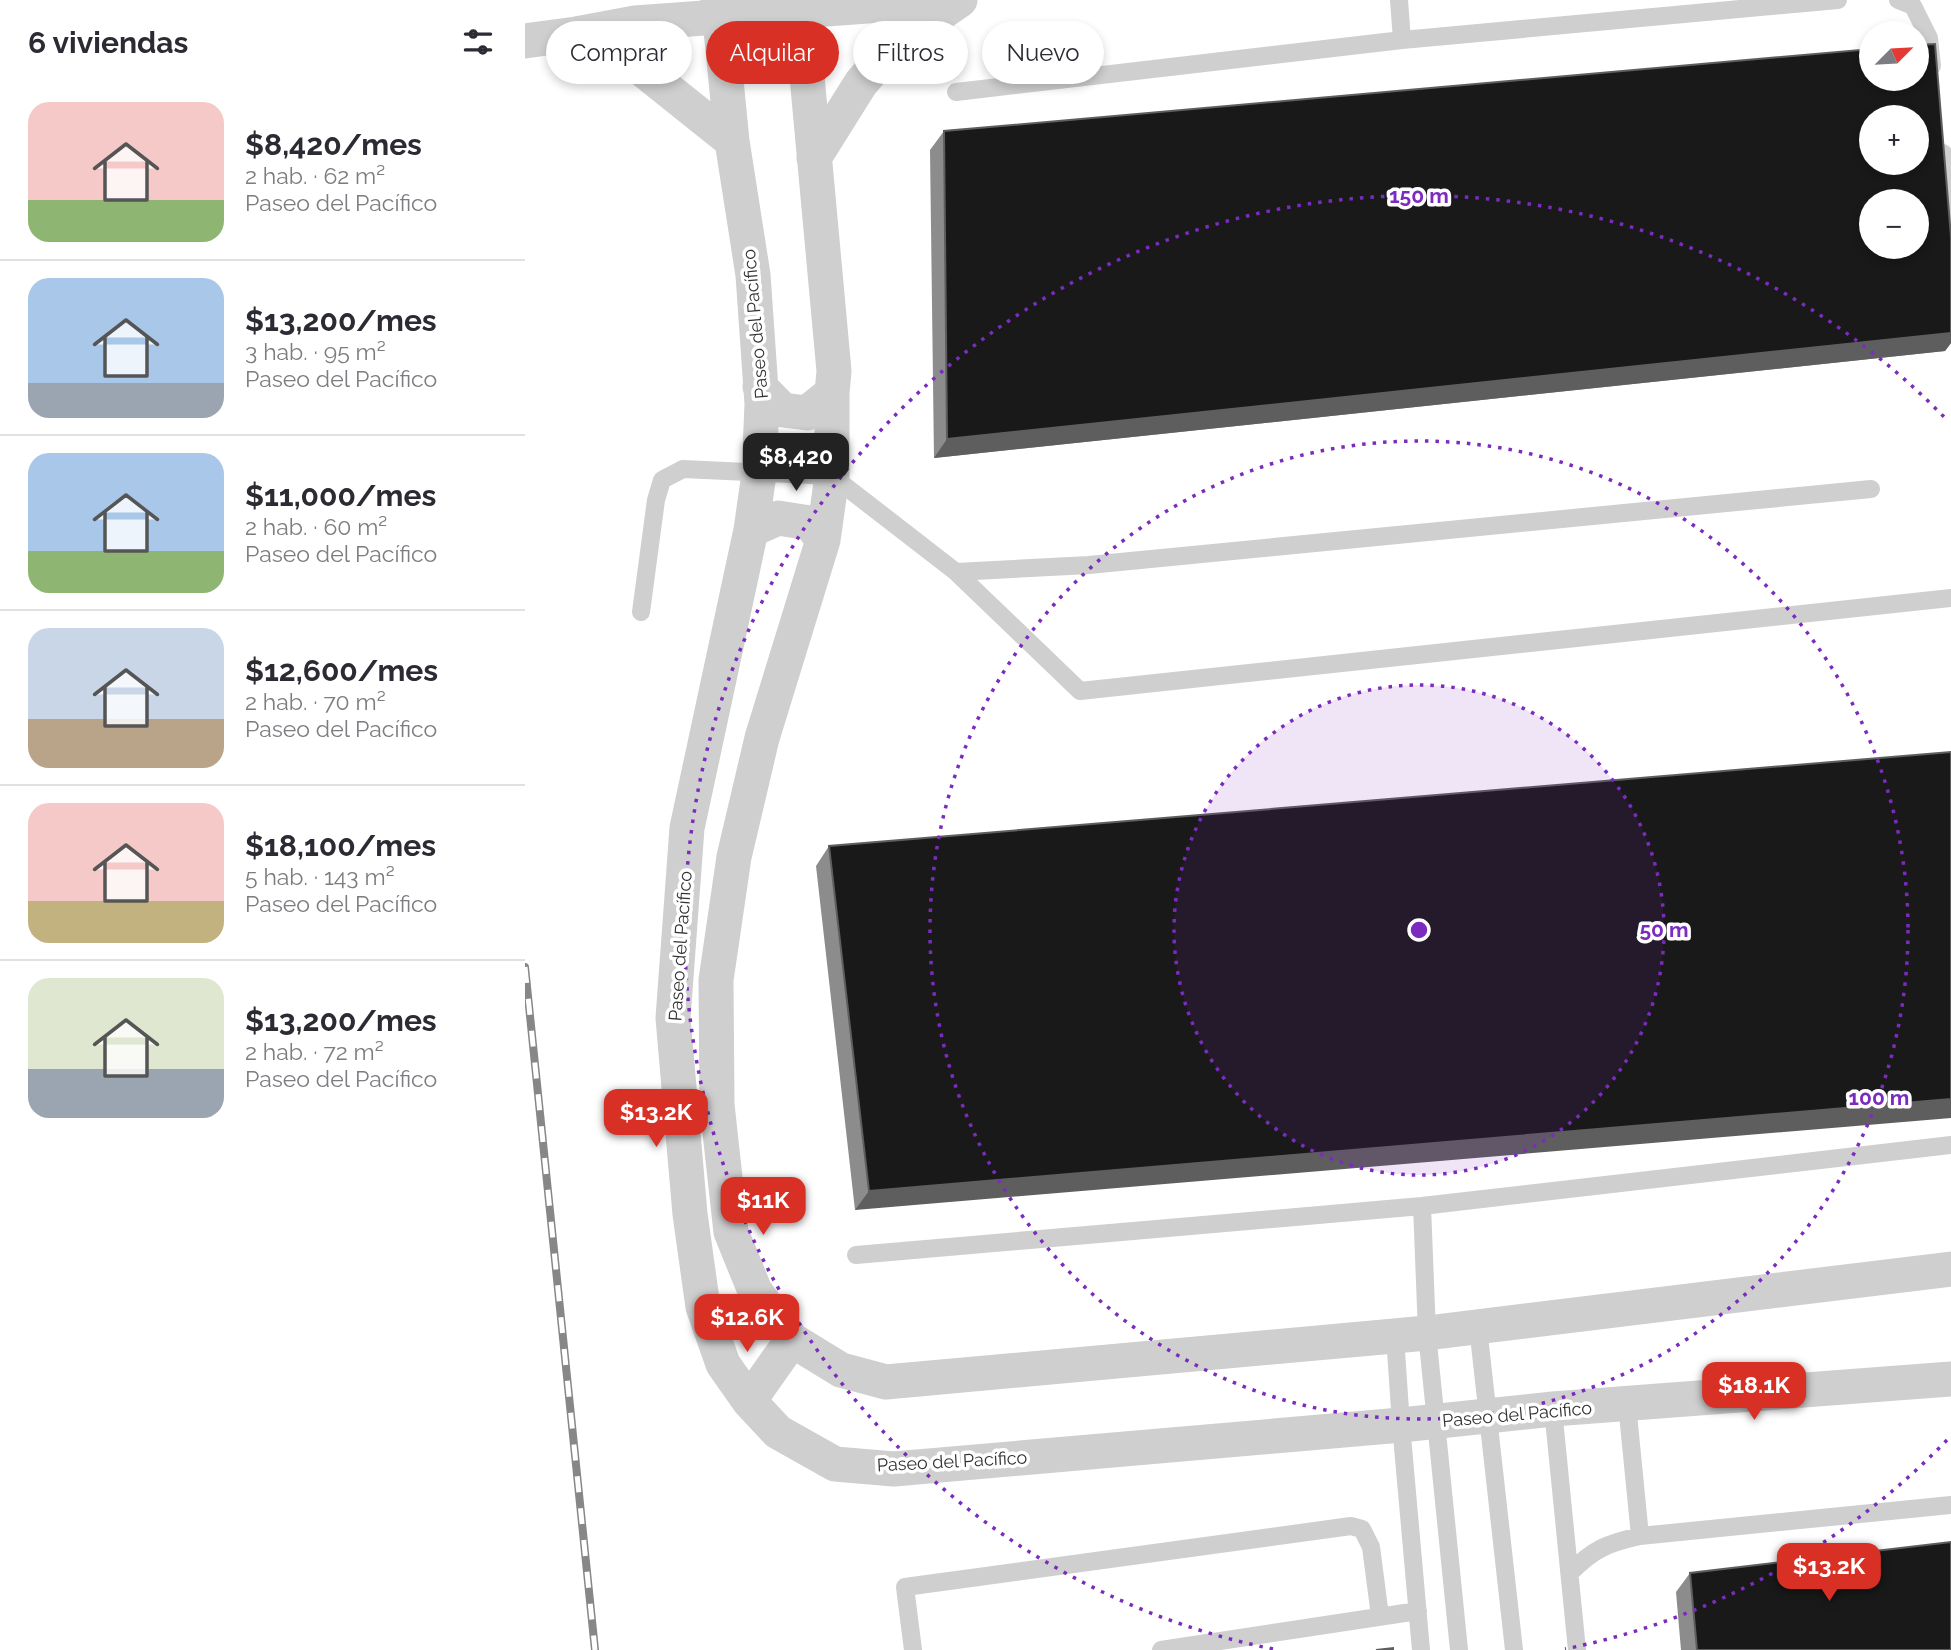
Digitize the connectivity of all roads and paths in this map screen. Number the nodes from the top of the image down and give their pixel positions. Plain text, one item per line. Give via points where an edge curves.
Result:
1 (661, 0) edge
2 (950, 0) edge
3 (960, 0) edge
4 (1399, 0) edge
5 (1837, 0) edge
6 (1898, 0) edge
7 (800, 5) edge
8 (719, 8) edge
9 (638, 21) edge
10 (646, 21) edge
11 (546, 38) edge
12 (1402, 40) junction
13 (525, 41) edge
14 (660, 84) edge
15 (1935, 89) edge
16 (956, 92) dead end
17 (732, 141) junction
18 (1941, 141) edge
19 (814, 159) junction
20 (1951, 219) edge
21 (760, 387) junction
22 (832, 393) junction
23 (759, 474) junction
24 (832, 476) junction
25 (1871, 489) dead end
26 (751, 530) junction
27 (823, 540) junction
28 (956, 572) junction
29 (1951, 598) edge
30 (641, 612) dead end
31 (1951, 1145) edge
32 (1422, 1206) junction
33 (856, 1255) dead end
34 (1951, 1269) edge
35 (1478, 1327) junction
36 (1411, 1334) junction
37 (792, 1340) junction
38 (1951, 1379) edge
39 (748, 1401) junction
40 (1627, 1404) junction
41 (1553, 1409) junction
42 (1487, 1416) junction
43 (1435, 1421) junction
44 (1401, 1425) junction
45 (1951, 1505) edge
46 (1640, 1536) junction
47 (1570, 1573) junction
48 (1418, 1611) junction
49 (1380, 1616) junction
50 (913, 1650) edge
51 (1161, 1650) edge
52 (1421, 1650) edge
53 (1459, 1650) edge
54 (1514, 1650) edge
55 (1577, 1650) edge

1 - 9 street
2 - 7 street
3 - 19 street via 893,46 861,83
4 - 12 lane
5 - 12 lane
6 - 15 lane via 1913,6 1929,38
7 - 8 street
7 - 19 street
8 - 10 street
8 - 17 street, Paseo del Pacífico
11 - 13 street
12 - 16 lane
14 - 17 street
17 - 21 street, Paseo del Pacífico via 753,275
18 - 20 lane
19 - 22 street via 834,370
21 - 22 street via 783,410 807,413
21 - 23 street, Paseo del Pacífico
22 - 24 street
23 - 24 lane
23 - 26 street, Paseo del Pacífico
23 - 30 lane via 683,469 662,480
24 - 27 street
24 - 28 lane
25 - 28 lane via 1089,565
26 - 27 street via 778,518 810,523
26 - 39 street, Paseo del Pacífico via 687,828 673,1018 703,1307 723,1364
27 - 37 street via 762,738 734,856 716,979 717,1105 731,1232 755,1291
28 - 29 lane via 1080,691
31 - 32 lane
32 - 33 lane
32 - 36 lane
34 - 35 street
35 - 36 street
35 - 42 lane
36 - 37 street via 887,1382 841,1370
36 - 43 lane
36 - 44 lane
37 - 39 street
38 - 40 street, Paseo del Pacífico
39 - 44 street, Paseo del Pacífico via 778,1432 835,1464 894,1469
40 - 41 street, Paseo del Pacífico
40 - 46 lane
41 - 42 street, Paseo del Pacífico
41 - 47 lane
42 - 43 street, Paseo del Pacífico
42 - 54 lane
43 - 44 street, Paseo del Pacífico
43 - 53 lane
44 - 48 lane
45 - 46 lane
46 - 47 lane via 1597,1549
47 - 55 lane
48 - 49 lane
48 - 52 lane
49 - 50 lane via 1371,1547 1363,1530 1351,1526 905,1587
49 - 51 lane

